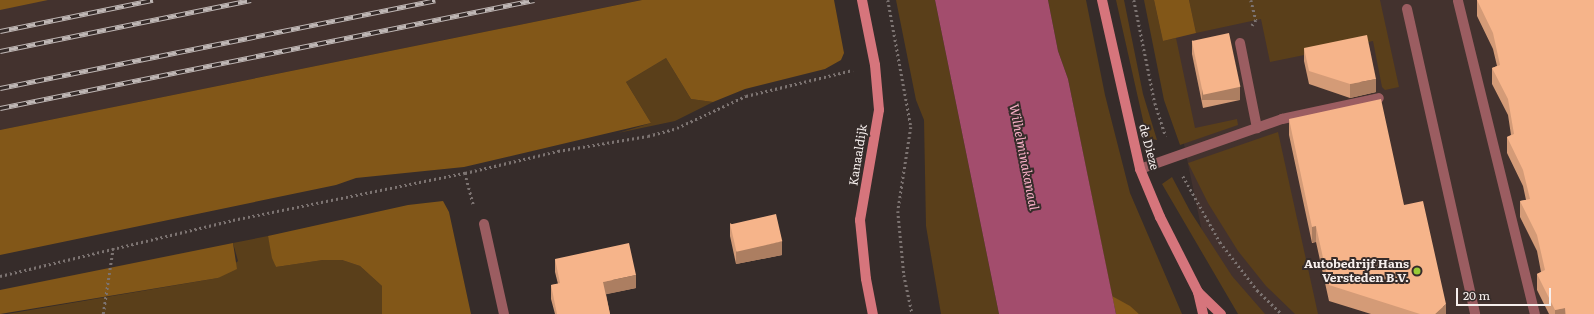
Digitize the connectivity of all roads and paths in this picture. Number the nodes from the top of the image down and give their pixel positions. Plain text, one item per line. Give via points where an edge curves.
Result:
1 (862, 0) edge
2 (888, 0) edge
3 (1102, 0) edge
4 (1251, 0) edge
5 (1458, 1) dead end
6 (1407, 9) dead end
7 (1256, 20) dead end
8 (1240, 43) dead end
9 (853, 70) dead end
10 (1379, 98) edge
11 (1257, 128) junction
12 (1140, 169) junction
13 (465, 173) junction
14 (484, 224) joint
15 (113, 248) junction
16 (0, 276) edge
17 (1198, 292) junction
18 (103, 314) edge
19 (504, 314) edge
20 (873, 314) edge
21 (912, 314) edge
22 (1203, 314) edge
23 (1221, 314) edge
24 (1474, 314) edge
25 (1535, 314) edge

1 - 20 street, Kanaaldijk via 875,65 879,110 860,220 866,279
2 - 21 path via 911,127 898,211 904,275
3 - 12 street, de Dieze
4 - 7 path
5 - 25 street
6 - 24 street
8 - 11 street
9 - 13 path via 746,96 663,133 558,151
10 - 11 street via 1282,119
11 - 12 street
12 - 17 street, de Dieze via 1160,217
13 - 14 path via 471,200
13 - 15 path via 233,220
14 - 19 street
15 - 16 path
15 - 18 path
17 - 22 street, de Dieze
17 - 23 street, de Dieze

